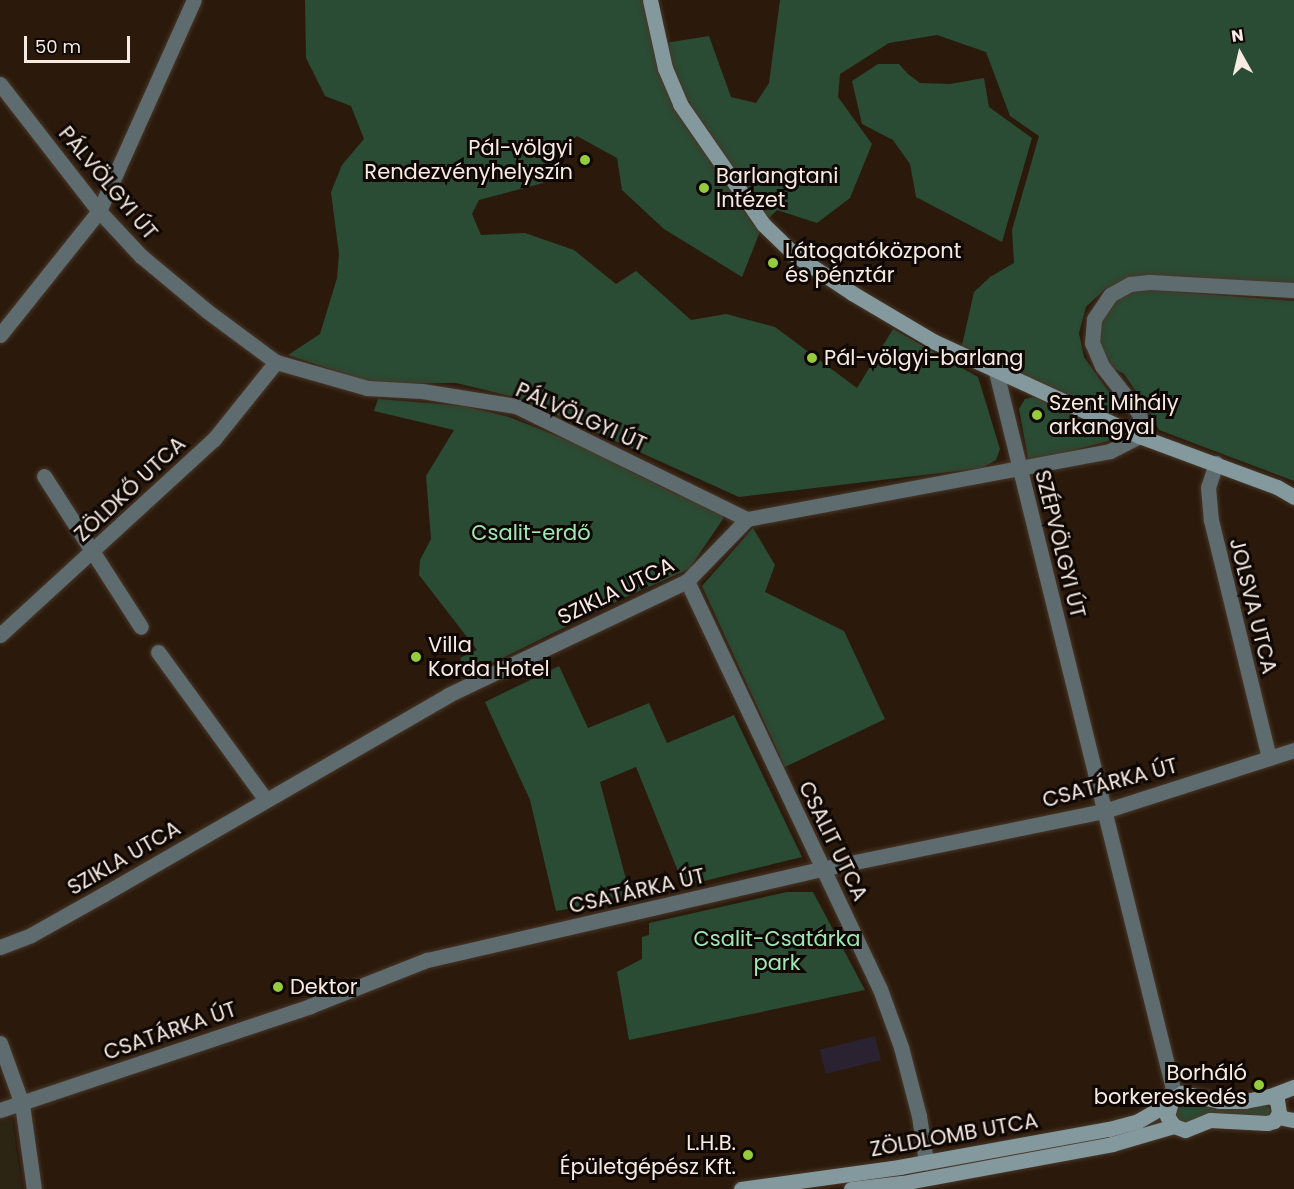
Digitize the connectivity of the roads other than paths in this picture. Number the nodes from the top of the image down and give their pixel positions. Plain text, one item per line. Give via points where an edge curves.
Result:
1 (194, 0) edge
2 (650, 0) edge
3 (0, 84) edge
4 (99, 211) junction
5 (1294, 290) edge
6 (0, 335) edge
7 (276, 362) junction
8 (996, 372) junction
9 (1139, 435) junction
10 (1216, 464) junction
11 (1020, 469) junction
12 (44, 476) dead end
13 (1294, 497) edge
14 (747, 519) junction
15 (92, 553) junction
16 (687, 581) junction
17 (141, 627) dead end
18 (0, 635) edge
19 (158, 652) dead end
20 (1294, 750) edge
21 (1269, 758) junction
22 (266, 800) junction
23 (1104, 811) junction
24 (822, 869) junction
25 (0, 947) edge
26 (0, 1043) edge
27 (1167, 1068) junction
28 (1294, 1086) edge
29 (1189, 1093) junction
30 (1294, 1095) edge
31 (1170, 1101) junction
32 (22, 1104) junction
33 (1277, 1107) junction
34 (0, 1110) edge
35 (1294, 1119) edge
36 (1174, 1126) junction
37 (926, 1162) junction
38 (929, 1178) junction
39 (34, 1189) edge
40 (741, 1189) edge
41 (851, 1189) edge

1 - 4 street
2 - 8 street via 665,68 680,104 763,224 795,255 852,293 935,342
3 - 4 street, PÁLVÖLGYI ÚT
4 - 6 street
4 - 7 street, PÁLVÖLGYI ÚT via 141,256
5 - 9 street via 1149,282 1130,284 1110,295 1094,319 1092,343 1102,366 1139,413
7 - 14 street, PÁLVÖLGYI ÚT via 367,388 422,391 516,406
7 - 15 street, ZÖLDKŐ UTCA via 214,439
8 - 9 street
8 - 11 street, SZÉPVÖLGYI ÚT
9 - 10 street
9 - 11 street via 1110,451
10 - 13 street
10 - 21 street, JOLSVA UTCA via 1208,488 1211,520
11 - 14 street
11 - 23 street, SZÉPVÖLGYI ÚT
12 - 15 street
14 - 16 street, SZIKLA UTCA
15 - 17 street
15 - 18 street, ZÖLDKŐ UTCA
16 - 22 street, SZIKLA UTCA via 448,695
16 - 24 street, CSALIT UTCA
19 - 22 street
20 - 21 street, CSATÁRKA ÚT
21 - 23 street, CSATÁRKA ÚT
22 - 25 street, SZIKLA UTCA via 31,935
23 - 24 street, CSATÁRKA ÚT
23 - 27 street, SZÉPVÖLGYI ÚT
24 - 32 street, CSATÁRKA ÚT via 428,960 310,1006
24 - 37 street, CSALIT UTCA via 863,949 901,1047
26 - 32 street
27 - 29 street, SZÉPVÖLGYI ÚT via 1178,1088
27 - 31 street, SZÉPVÖLGYI ÚT via 1173,1089
28 - 33 street
29 - 31 street
29 - 33 street via 1220,1101
30 - 33 street
31 - 36 street, SZÉPVÖLGYI ÚT via 1167,1116
31 - 37 street, ZÖLDLOMB UTCA via 1138,1121 1109,1129
32 - 34 street, CSATÁRKA ÚT
32 - 39 street
33 - 35 street
33 - 36 street via 1267,1123 1210,1120 1192,1129
36 - 38 street, ZÖLDLOMB UTCA via 1112,1144
37 - 38 street
37 - 40 street, ZÖLDLOMB UTCA
38 - 41 street, ZÖLDLOMB UTCA

